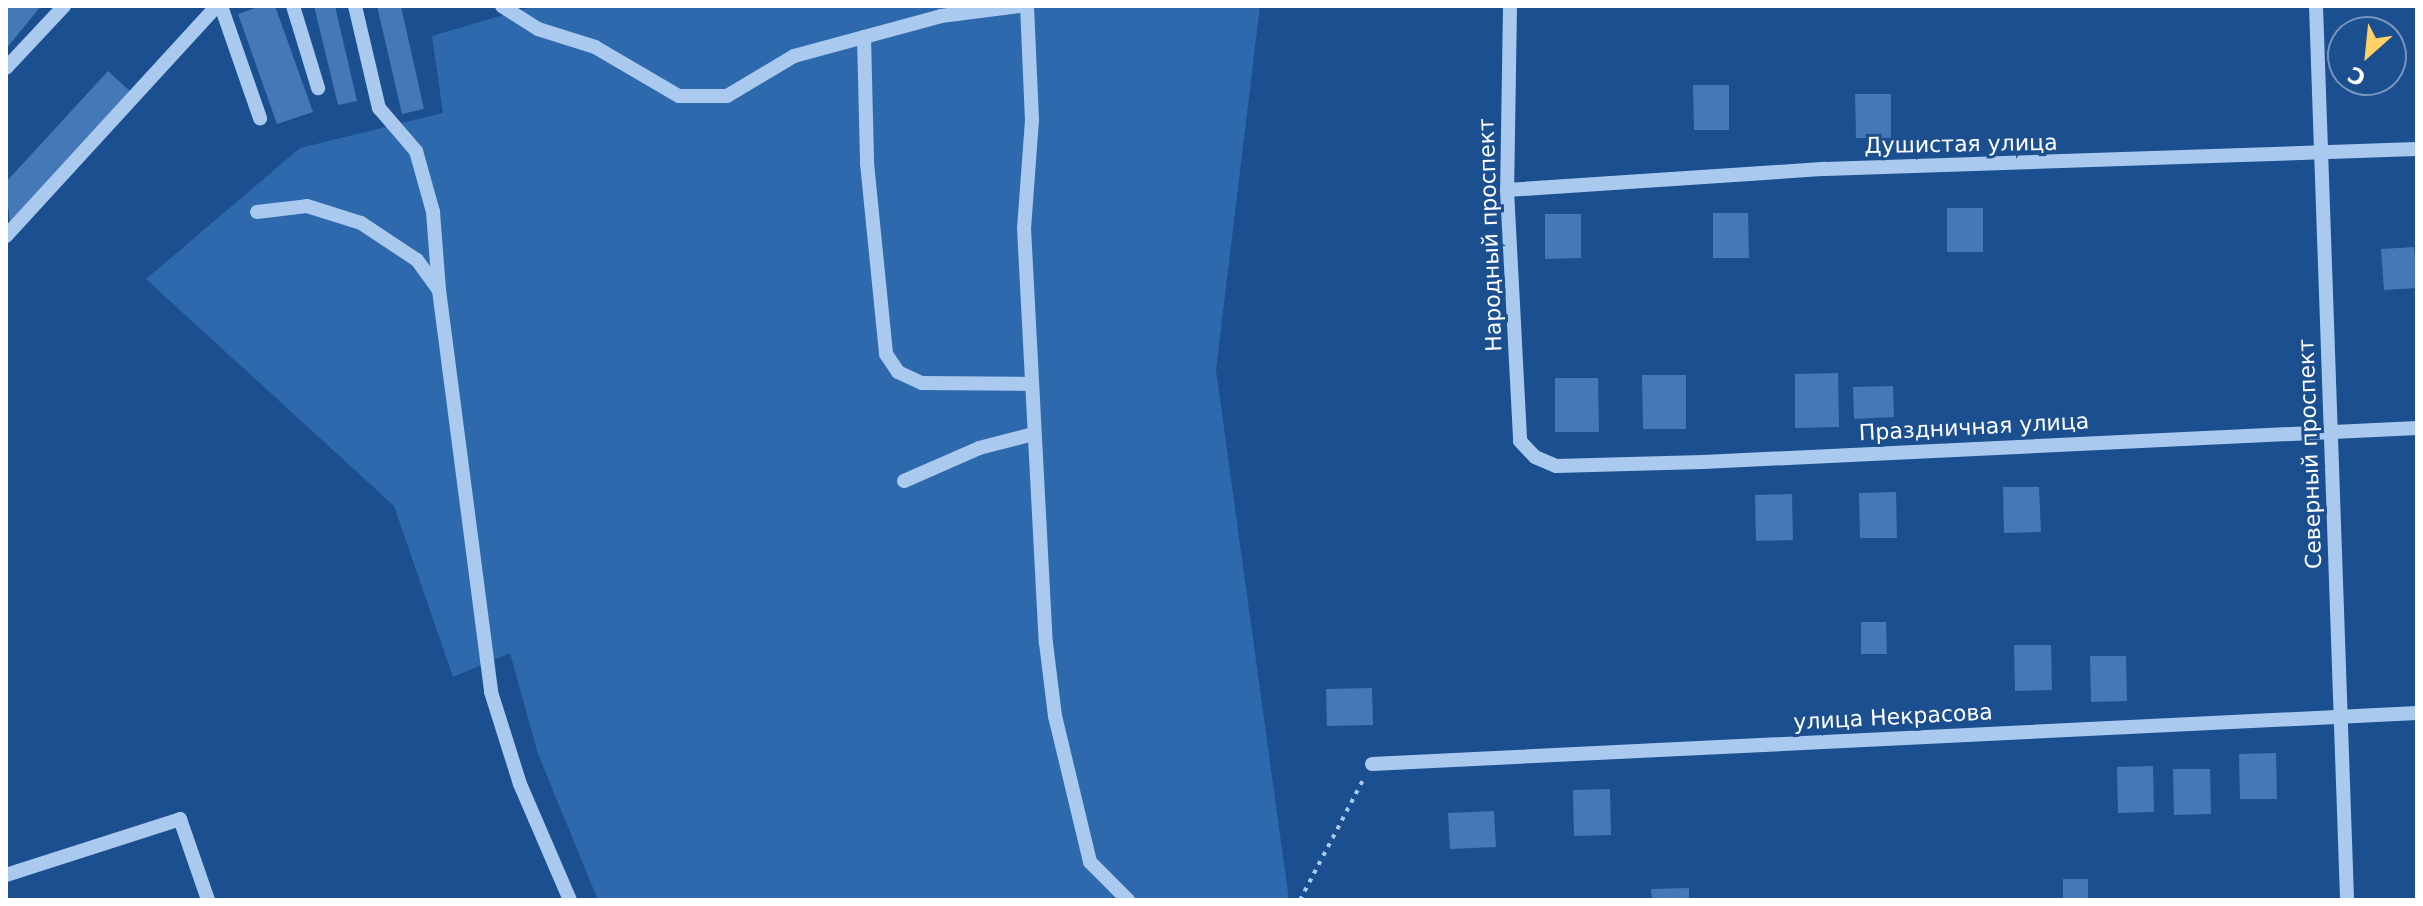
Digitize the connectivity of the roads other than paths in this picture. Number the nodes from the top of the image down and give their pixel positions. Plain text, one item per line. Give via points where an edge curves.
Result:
1 (64, 6) edge
2 (219, 6) edge
3 (293, 6) edge
4 (355, 6) edge
5 (502, 6) edge
6 (1019, 6) edge
7 (1027, 6) edge
8 (1510, 6) edge
9 (2316, 6) edge
10 (864, 37) junction
11 (6, 68) edge
12 (318, 88) dead end
13 (260, 118) dead end
14 (2417, 149) edge
15 (2322, 152) junction
16 (1507, 190) junction
17 (257, 212) dead end
18 (6, 236) edge
19 (439, 290) junction
20 (1029, 384) junction
21 (2417, 428) edge
22 (2332, 432) junction
23 (1033, 434) junction
24 (1535, 457) joint
25 (904, 481) dead end
26 (2417, 713) edge
27 (2341, 718) junction
28 (1372, 764) road end
29 (6, 875) edge
30 (208, 900) edge
31 (570, 900) edge
32 (1128, 900) edge
33 (2347, 900) edge

1 - 11 street
2 - 13 street
2 - 18 street
3 - 12 street
4 - 19 street via 379,108 416,151 433,212
5 - 10 street via 538,29 595,47 679,96 727,96 794,56
6 - 10 street via 941,16
7 - 20 street
8 - 16 street, Народный проспект
9 - 15 street, Северный проспект
10 - 20 street via 867,163 886,354 898,372 922,383
14 - 15 street, Душистая улица
15 - 16 street, Душистая улица via 1825,169
15 - 22 street, Северный проспект
16 - 24 street, Народный проспект via 1520,441
17 - 19 street via 307,206 361,223 417,260
19 - 31 street via 491,692 520,784
20 - 23 street
21 - 22 street, Праздничная улица
22 - 24 street, Праздничная улица via 1688,462 1556,466
22 - 27 street, Северный проспект
23 - 25 street via 979,448
23 - 32 street via 1055,716 1090,862
26 - 27 street, улица Некрасова
27 - 28 street, улица Некрасова
27 - 33 street, Северный проспект
29 - 30 street via 180,819

